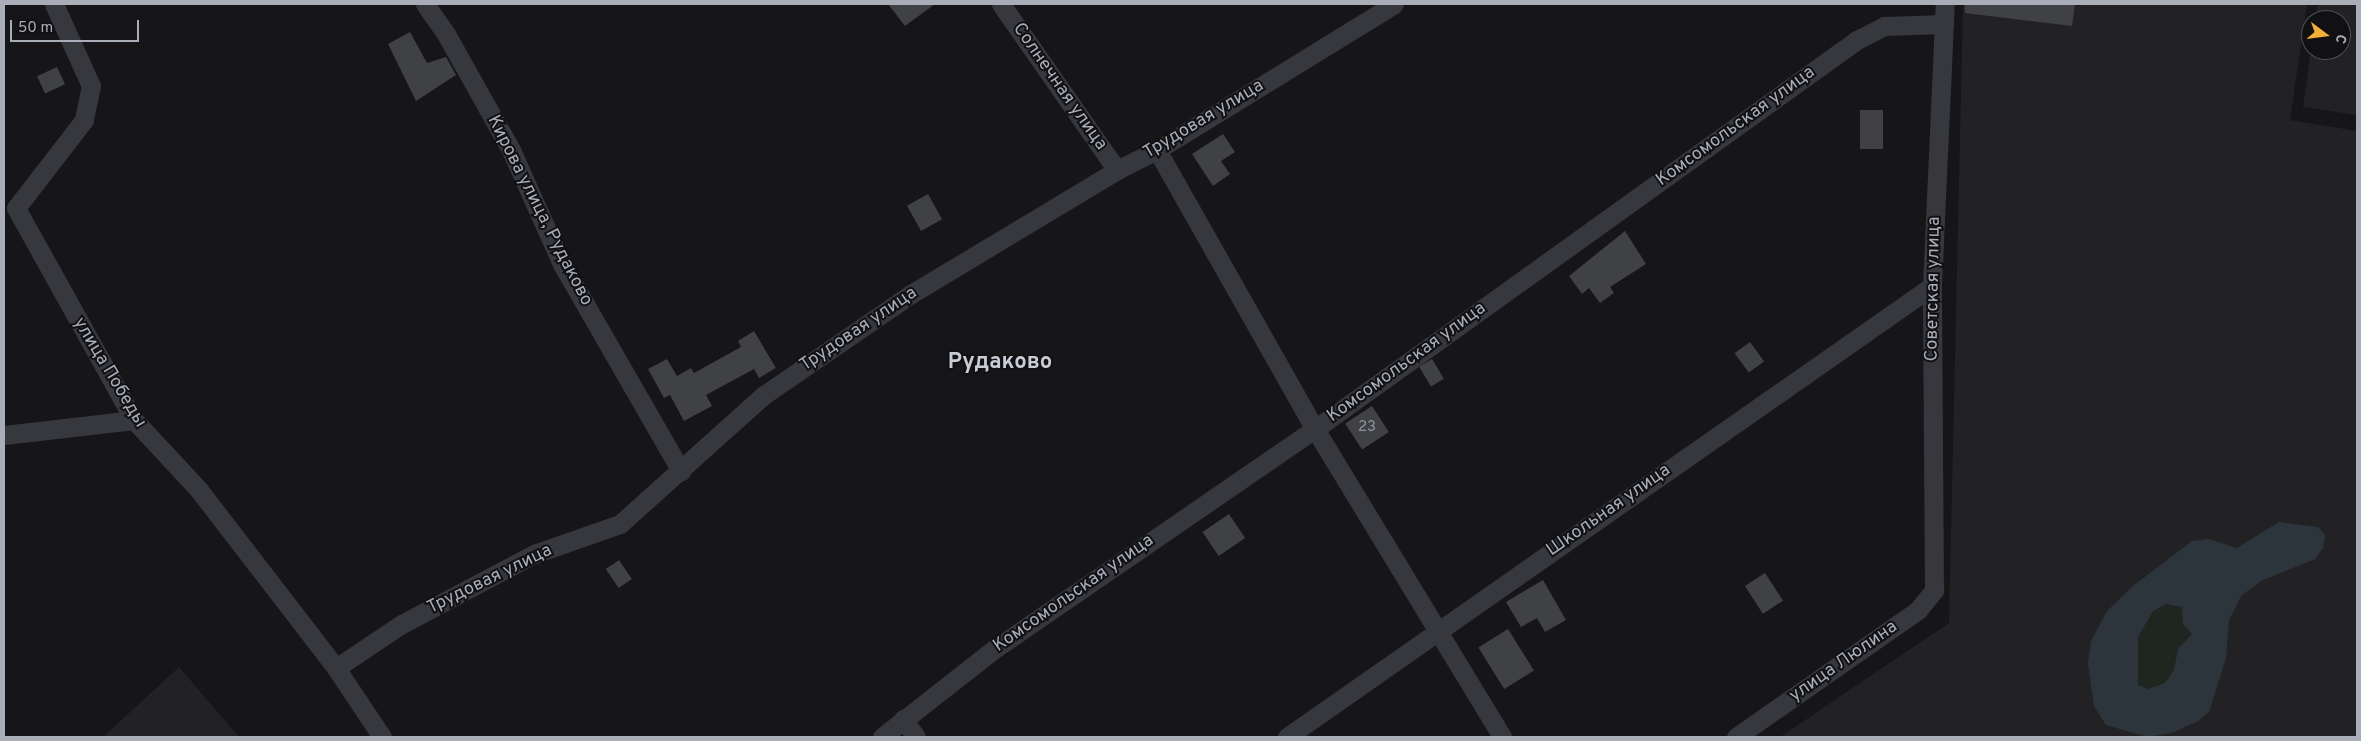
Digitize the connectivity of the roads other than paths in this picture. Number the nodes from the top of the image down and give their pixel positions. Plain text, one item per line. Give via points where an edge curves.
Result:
1 (54, 4) edge
2 (425, 4) edge
3 (1001, 4) edge
4 (1394, 4) edge
5 (1945, 4) edge
6 (1944, 24) junction
7 (1157, 150) junction
8 (1116, 170) junction
9 (1932, 286) junction
10 (134, 420) junction
11 (1315, 429) junction
12 (4, 435) edge
13 (681, 471) junction
14 (1934, 574) joint
15 (1436, 632) junction
16 (336, 668) junction
17 (903, 719) junction
18 (382, 737) edge
19 (882, 737) edge
20 (916, 737) edge
21 (1287, 737) edge
22 (1502, 737) edge
23 (1736, 737) edge

1 - 10 street, улица Победы via 91,86 84,120 16,208
2 - 13 street, Кирова улица, Рудаково via 446,34 511,150 562,264
3 - 8 street, Солнечная улица
4 - 7 street, Трудовая улица
5 - 6 street, Советская улица
6 - 9 street, Советская улица
6 - 11 street, Комсомольская улица via 1884,26 1857,40
7 - 8 street, Трудовая улица
7 - 11 street
8 - 13 street, Трудовая улица via 910,294 764,395
9 - 14 street, Советская улица
9 - 15 street, Школьная улица
10 - 12 street
10 - 16 street, улица Победы via 199,490
11 - 15 street
11 - 17 street, Комсомольская улица via 993,650
13 - 16 street, Трудовая улица via 620,524 534,554 400,625
14 - 23 street, улица Люлина via 1934,590 1918,610
15 - 21 street, Школьная улица
15 - 22 street
16 - 18 street, улица Победы
17 - 19 street, Комсомольская улица
17 - 20 street

